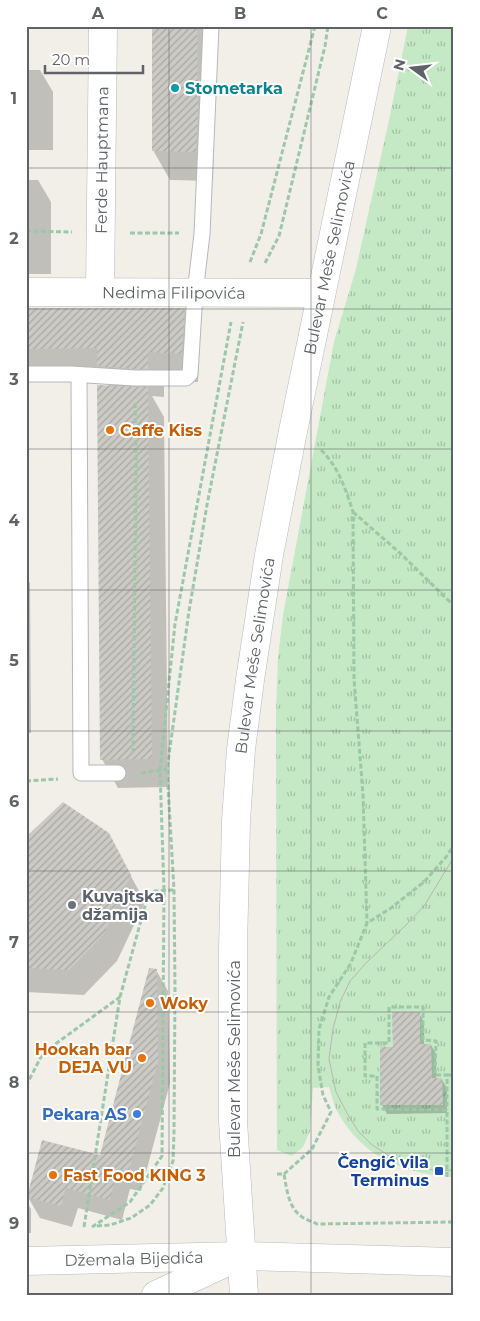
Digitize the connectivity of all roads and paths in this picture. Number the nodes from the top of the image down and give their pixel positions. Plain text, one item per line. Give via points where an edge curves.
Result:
1 (103, 26) edge
2 (211, 26) edge
3 (315, 26) edge
4 (328, 26) edge
5 (377, 26) edge
6 (26, 292) edge
7 (100, 292) junction
8 (243, 292) junction
9 (195, 293) junction
10 (321, 293) junction
11 (26, 374) edge
12 (79, 375) junction
13 (134, 378) junction
14 (292, 431) junction
15 (353, 512) junction
16 (454, 603) edge
17 (133, 754) dead end
18 (167, 769) junction
19 (160, 770) junction
20 (125, 774) joint
21 (454, 845) edge
22 (164, 890) junction
23 (174, 890) junction
24 (367, 923) junction
25 (120, 997) junction
26 (447, 1075) junction
27 (454, 1075) edge
28 (26, 1086) edge
29 (447, 1110) junction
30 (277, 1174) dead end
31 (284, 1174) junction
32 (190, 1177) dead end
33 (447, 1177) dead end
34 (166, 1178) junction
35 (454, 1222) edge
36 (84, 1227) dead end
37 (241, 1256) junction
38 (26, 1261) edge
39 (454, 1262) edge
40 (156, 1295) edge
41 (244, 1295) edge

1 - 7 main road, Ferde Hauptmana
2 - 9 lane via 202,234
3 - 8 path
4 - 8 path via 279,236
5 - 10 main road, Bulevar Meše Selimovića
6 - 7 main road, Nedima Filipovića
7 - 9 main road, Nedima Filipovića
8 - 9 main road, Nedima Filipovića
8 - 10 main road, Nedima Filipovića
8 - 18 path via 189,611
8 - 19 path via 175,624
9 - 13 lane via 190,374 186,378
10 - 14 main road, Bulevar Meše Selimovića
11 - 12 lane
12 - 13 lane
12 - 20 lane via 81,773
13 - 17 path
14 - 15 path via 323,452 345,487
14 - 37 main road, Bulevar Meše Selimovića via 250,680 236,821 233,1121
15 - 16 path
15 - 24 path via 354,679 363,795
18 - 19 path
18 - 23 path
19 - 20 path
19 - 22 path
21 - 24 path via 424,882
22 - 23 path
22 - 25 path via 148,896
22 - 34 path via 162,1156 130,1202 92,1227 131,1218 150,1205 163,1188
23 - 34 path via 174,1133 172,1161
24 - 31 path via 351,963 329,997 319,1029 318,1066 330,1112 312,1150
25 - 28 path via 43,1053
25 - 36 path
26 - 27 path
26 - 29 path
26 - 29 path via 436,1075 436,1040 423,1040 423,1007 389,1007 389,1042 365,1043 365,1076 377,1076 377,1109
29 - 33 path
30 - 31 path
31 - 35 path via 293,1209 317,1224
32 - 34 path
37 - 38 main road, Džemala Bijedića
37 - 39 main road, Džemala Bijedića
37 - 40 main road, Džemala Bijedića
37 - 41 main road, Bulevar Meše Selimovića

